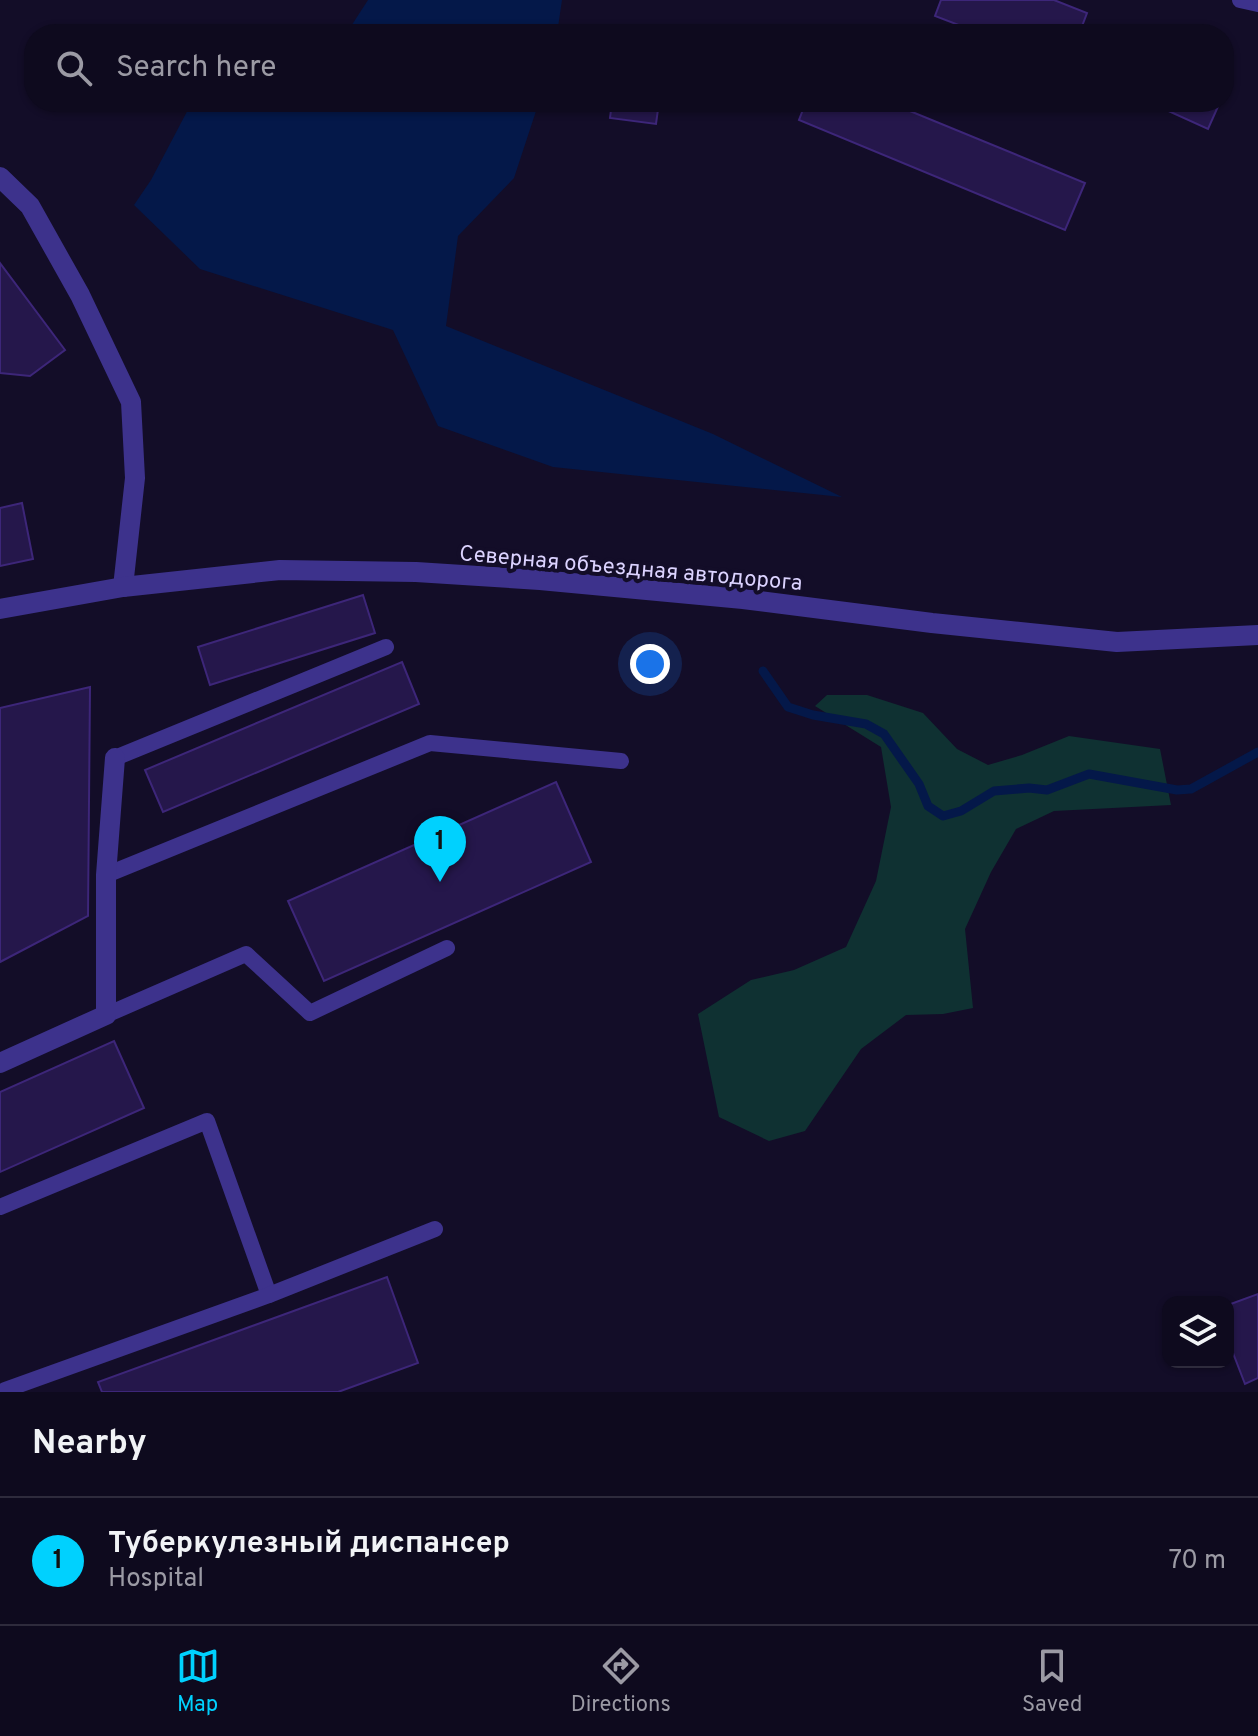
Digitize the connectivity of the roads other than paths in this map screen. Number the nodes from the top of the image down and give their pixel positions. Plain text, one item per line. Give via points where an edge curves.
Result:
1 (1240, 0) edge
2 (1258, 4) edge
3 (0, 177) edge
4 (123, 587) junction
5 (0, 609) edge
6 (1258, 635) edge
7 (386, 647) dead end
8 (115, 758) joint
9 (621, 761) dead end
10 (106, 875) junction
11 (447, 948) dead end
12 (106, 1015) junction
13 (0, 1063) edge
14 (0, 1207) edge
15 (435, 1229) dead end
16 (269, 1295) junction
17 (5, 1390) edge

1 - 2 lane
3 - 4 street via 30,206 131,402 135,478
4 - 5 street, Северная объездная автодорога
4 - 6 street, Северная объездная автодорога via 280,570 416,572 727,597 1117,642
7 - 8 lane
8 - 10 street
9 - 10 lane via 430,743
10 - 12 street
11 - 12 lane via 310,1013 246,954
12 - 13 street
14 - 16 lane via 207,1121
15 - 16 lane
16 - 17 lane

